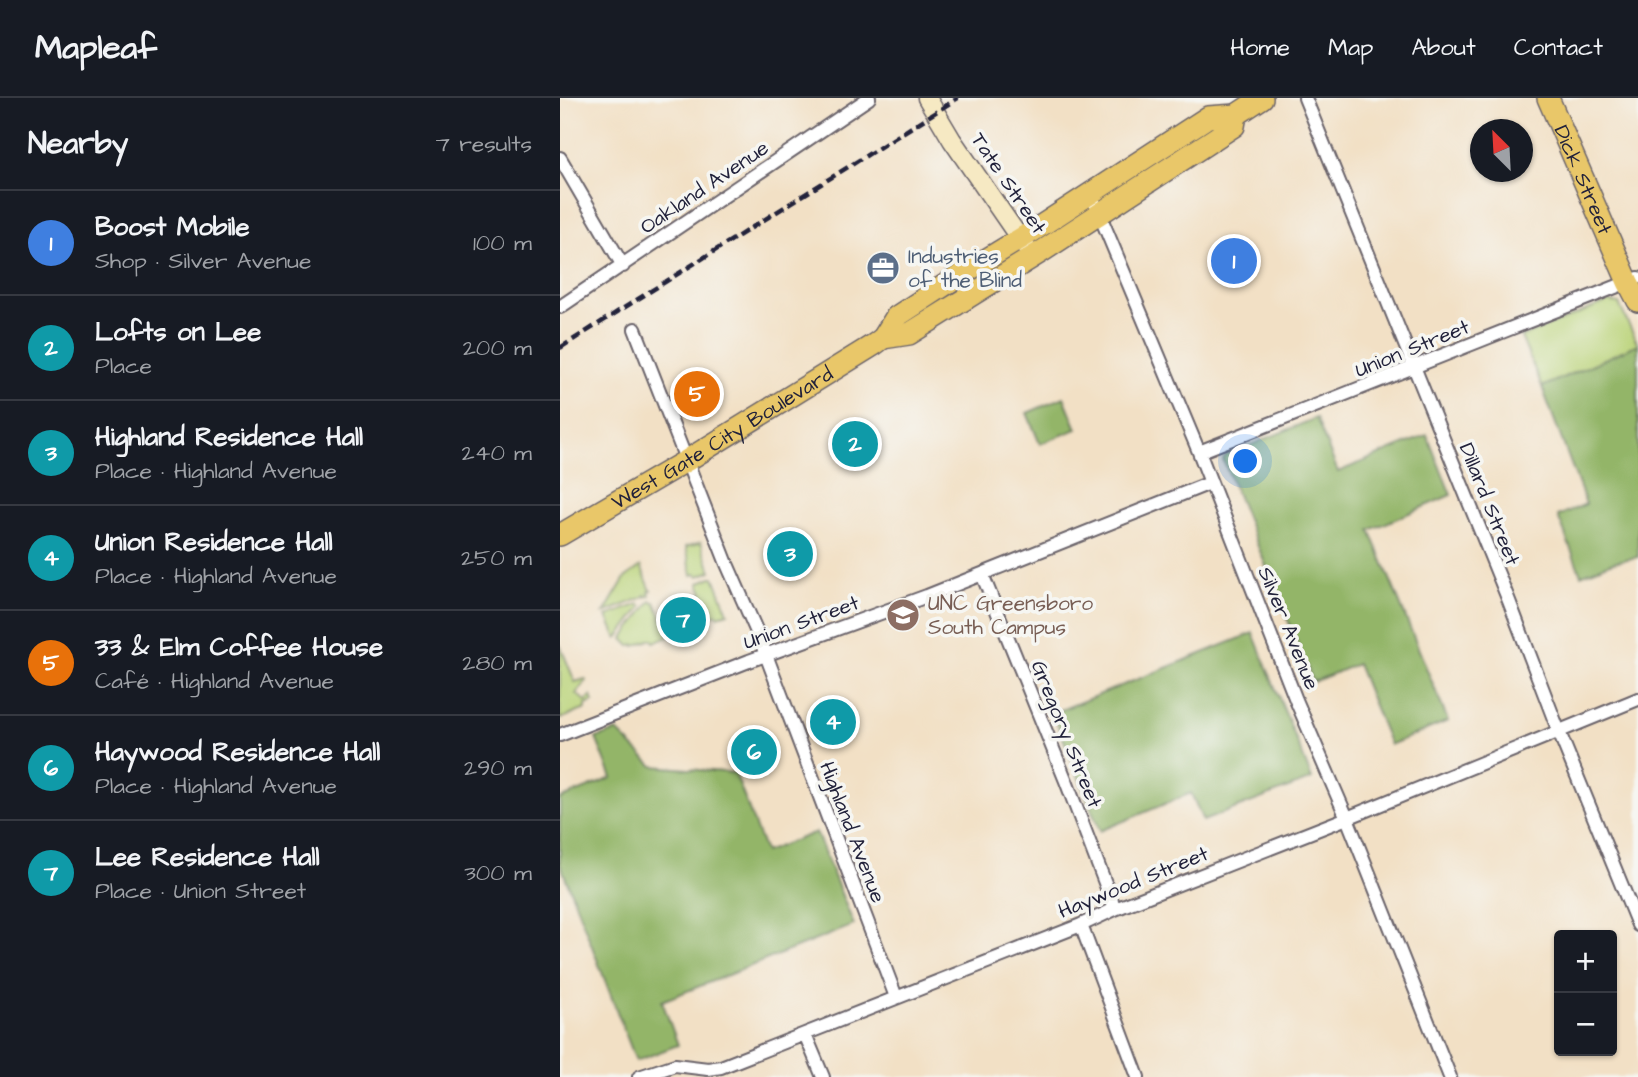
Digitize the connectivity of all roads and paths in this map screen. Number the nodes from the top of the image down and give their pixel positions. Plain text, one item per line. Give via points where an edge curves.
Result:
1 (869, 98) edge
2 (927, 98) edge
3 (1262, 98) edge
4 (1305, 98) edge
5 (1548, 98) edge
6 (1236, 115) junction
7 (560, 158) edge
8 (1091, 194) junction
9 (1099, 215) junction
10 (1020, 239) junction
11 (1032, 258) junction
12 (623, 266) junction
13 (1635, 287) edge
14 (560, 307) edge
15 (635, 329) dead end
16 (883, 338) junction
17 (1414, 368) junction
18 (1199, 452) junction
19 (686, 461) junction
20 (1210, 482) junction
21 (560, 535) edge
22 (982, 574) junction
23 (765, 655) junction
24 (1638, 699) edge
25 (1559, 732) junction
26 (560, 735) edge
27 (1347, 818) junction
28 (1115, 909) junction
29 (1081, 925) junction
30 (1638, 925) edge
31 (895, 997) junction
32 (805, 1034) junction
33 (639, 1077) edge
34 (823, 1077) edge
35 (1138, 1077) edge
36 (1450, 1077) edge

1 - 12 street, Oakland Avenue
2 - 10 street, Tate Street
3 - 6 main road, West Gate City Boulevard
4 - 17 street, Dillard Street
5 - 13 main road, Dick Street
6 - 8 main road, West Gate City Boulevard via 1208,117
6 - 9 main road, West Gate City Boulevard via 1234,126
7 - 12 street
8 - 9 street, Silver Avenue
8 - 10 main road, West Gate City Boulevard
9 - 11 main road, West Gate City Boulevard
9 - 18 street, Silver Avenue
10 - 11 street, Tate Street
10 - 16 main road, West Gate City Boulevard via 896,317
11 - 16 main road, West Gate City Boulevard via 909,334
12 - 14 street, Oakland Avenue
13 - 17 street, Union Street
15 - 19 street, Highland Avenue
16 - 19 main road, West Gate City Boulevard
17 - 18 street, Union Street
17 - 25 street, Dillard Street
18 - 20 street, Silver Avenue
19 - 21 main road, West Gate City Boulevard
19 - 23 street, Highland Avenue
20 - 22 street, Union Street
20 - 27 street, Silver Avenue
22 - 23 street, Union Street
22 - 28 street, Gregory Street
23 - 26 street, Union Street
23 - 31 street, Highland Avenue
24 - 25 street, Haywood Street
25 - 27 street, Haywood Street
25 - 30 street, Dillard Street
27 - 28 street, Haywood Street
27 - 36 street, Silver Avenue
28 - 29 street, Haywood Street
29 - 31 street, Haywood Street
29 - 35 street
31 - 32 street, Haywood Street
32 - 33 street, Haywood Street via 721,1067 675,1065
32 - 34 street

